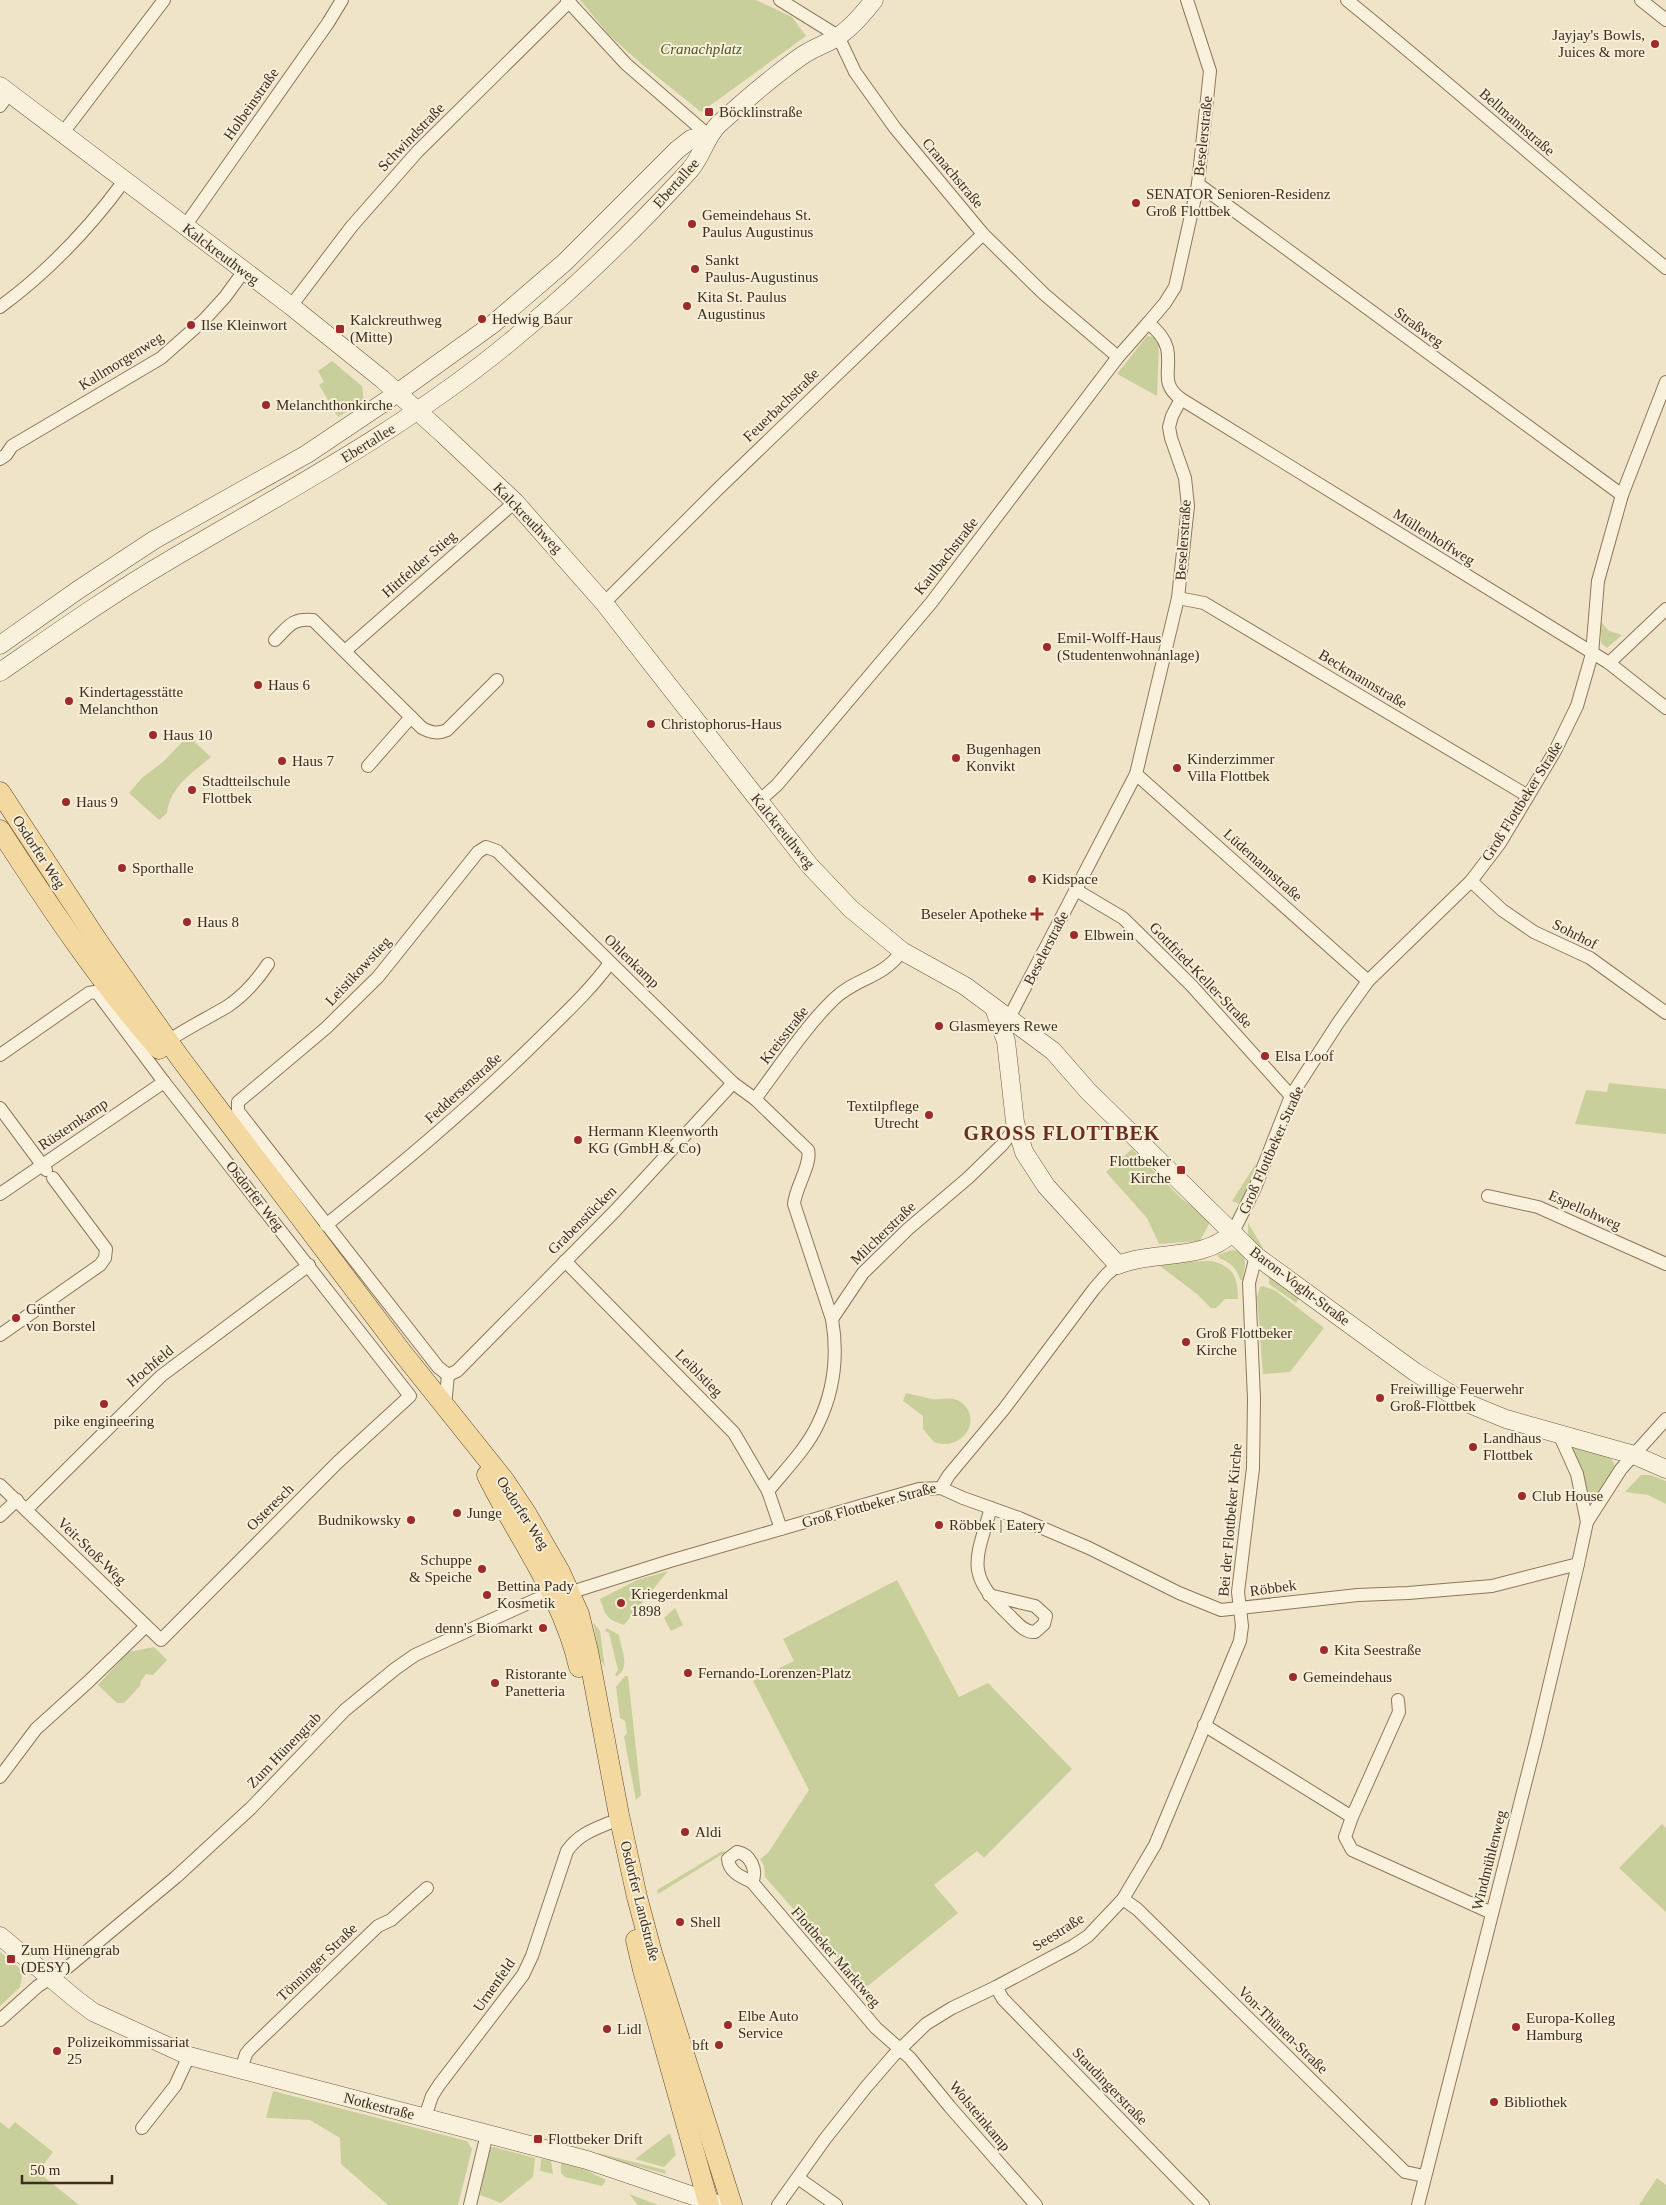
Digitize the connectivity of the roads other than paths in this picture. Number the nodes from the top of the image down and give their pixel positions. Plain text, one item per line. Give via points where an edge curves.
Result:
1 (164, 0) edge
2 (342, 0) edge
3 (780, 0) edge
4 (874, 0) edge
5 (1187, 0) edge
6 (1348, 0) edge
7 (1641, 0) edge
8 (568, 1) edge
9 (1666, 20) edge
10 (838, 36) junction
11 (3, 95) edge
12 (62, 134) junction
13 (708, 135) junction
14 (124, 181) junction
15 (1198, 184) junction
16 (185, 226) junction
17 (983, 234) junction
18 (1666, 268) edge
19 (244, 271) junction
20 (291, 306) junction
21 (0, 308) edge
22 (1148, 323) junction
23 (1118, 357) junction
24 (1666, 382) edge
25 (398, 393) junction
26 (1181, 399) junction
27 (417, 411) junction
28 (0, 459) edge
29 (1622, 495) junction
30 (514, 502) junction
31 (1178, 598) junction
32 (604, 603) junction
33 (1666, 609) edge
34 (275, 640) dead end
35 (0, 645) edge
36 (345, 651) junction
37 (1592, 654) junction
38 (1609, 662) junction
39 (0, 672) edge
40 (496, 680) dead end
41 (1666, 708) edge
42 (412, 717) junction
43 (368, 766) dead end
44 (1136, 774) junction
45 (0, 792) edge
46 (1528, 796) junction
47 (759, 801) junction
48 (0, 830) edge
49 (486, 847) joint
50 (1471, 881) junction
51 (1076, 890) junction
52 (902, 951) junction
53 (610, 963) junction
54 (268, 964) dead end
55 (93, 966) junction
56 (1368, 981) junction
57 (95, 992) junction
58 (994, 1007) junction
59 (1666, 1013) edge
60 (1009, 1018) junction
61 (1036, 1039) junction
62 (168, 1041) junction
63 (1008, 1054) junction
64 (0, 1055) edge
65 (164, 1082) junction
66 (733, 1083) junction
67 (199, 1085) junction
68 (1291, 1096) junction
69 (755, 1099) junction
70 (0, 1108) edge
71 (1016, 1127) junction
72 (48, 1172) junction
73 (0, 1194) edge
74 (1488, 1196) dead end
75 (326, 1226) junction
76 (1233, 1232) junction
77 (1256, 1256) junction
78 (565, 1260) junction
79 (309, 1264) junction
80 (1666, 1264) edge
81 (1118, 1265) junction
82 (832, 1319) junction
83 (0, 1335) edge
84 (448, 1375) junction
85 (406, 1401) joint
86 (445, 1406) junction
87 (1666, 1418) edge
88 (1559, 1434) junction
89 (1634, 1455) junction
90 (1666, 1469) edge
91 (0, 1485) edge
92 (941, 1488) junction
93 (768, 1491) junction
94 (17, 1500) junction
95 (991, 1508) junction
96 (27, 1509) junction
97 (0, 1516) edge
98 (1586, 1522) junction
99 (782, 1529) junction
100 (1578, 1564) junction
101 (561, 1593) junction
102 (989, 1595) dead end
103 (1239, 1608) junction
104 (146, 1626) junction
105 (161, 1640) joint
106 (1398, 1700) dead end
107 (1204, 1724) junction
108 (0, 1778) edge
109 (1352, 1817) junction
110 (610, 1823) junction
111 (752, 1882) dead end
112 (427, 1888) dead end
113 (1123, 1899) junction
114 (1492, 1913) junction
115 (0, 1936) edge
116 (50, 1978) junction
117 (996, 1987) junction
118 (0, 2020) edge
119 (900, 2048) junction
120 (189, 2056) junction
121 (241, 2070) junction
122 (425, 2117) junction
123 (142, 2128) dead end
124 (487, 2134) junction
125 (1424, 2176) junction
126 (798, 2178) junction
127 (713, 2204) edge
128 (470, 2205) edge
129 (732, 2205) edge
130 (778, 2205) edge
131 (836, 2205) edge
132 (1036, 2205) edge
133 (1203, 2205) edge
134 (1418, 2205) edge

1 - 12 street
2 - 16 street, Holbeinstraße
3 - 10 street
4 - 10 street, Ebertallee via 860,18
5 - 15 street, Beselerstraße via 1210,71
6 - 18 street, Bellmannstraße
7 - 9 street
8 - 13 street via 626,64
8 - 20 street, Schwindstraße via 418,151 352,226
10 - 13 street, Ebertallee via 802,55 753,93
10 - 17 street, Cranachstraße via 855,72 895,128
11 - 12 street, Kalckreuthweg
12 - 14 street, Kalckreuthweg
13 - 25 street, Ebertallee via 690,139 565,262 493,324
13 - 27 street, Ebertallee via 693,167 590,272 510,342
14 - 16 street, Kalckreuthweg
14 - 21 street via 66,251
15 - 22 street, Beselerstraße via 1175,287
15 - 29 street, Straßweg
16 - 19 street, Kalckreuthweg
17 - 23 street, Cranachstraße via 1044,294
17 - 32 street, Feuerbachstraße
19 - 20 street, Kalckreuthweg
19 - 28 street, Kallmorgenweg via 225,298 161,358 12,446
20 - 25 street, Kalckreuthweg
22 - 23 street, Kaulbachstraße
22 - 26 street via 1159,331 1167,348 1167,380 1174,394
23 - 47 street, Kaulbachstraße via 930,603 777,785
24 - 29 street, Groß Flottbeker Straße
25 - 27 street, Kalckreuthweg
25 - 35 street, Ebertallee via 307,454 154,540
26 - 31 street, Beselerstraße via 1169,427 1185,478 1188,506
26 - 37 street, Müllenhoffweg
27 - 30 street, Kalckreuthweg
27 - 39 street, Ebertallee via 318,474 165,562
29 - 37 street, Groß Flottbeker Straße via 1598,581
30 - 32 street, Kalckreuthweg
30 - 36 street, Hittfelder Stieg
31 - 44 street, Beselerstraße
31 - 46 street, Beckmannstraße via 1204,603
32 - 47 street, Kalckreuthweg
33 - 38 street
34 - 36 street via 292,623 301,619 313,620
36 - 42 street
37 - 38 street, Müllenhoffweg
37 - 46 street, Groß Flottbeker Straße via 1577,706
38 - 41 street, Müllenhoffweg
40 - 42 street via 440,734 422,728
42 - 43 street
44 - 51 street, Beselerstraße
44 - 56 street, Lüdemannstraße
45 - 62 main road, Osdorfer Weg
46 - 50 street, Groß Flottbeker Straße via 1500,843
47 - 52 street, Kalckreuthweg via 828,885
48 - 55 main road, Osdorfer Weg
49 - 53 street, Ohlenkamp via 497,851
49 - 75 street, Leistikowstieg via 478,852 378,977 326,1028 238,1102 238,1111
50 - 56 street, Groß Flottbeker Straße
50 - 59 street, Sohrhof via 1502,910 1534,932 1590,958
51 - 60 street, Beselerstraße
51 - 68 street, Gottfried-Keller-Straße via 1123,918 1191,985
52 - 58 street, Kalckreuthweg via 965,986
52 - 69 street, Kreisstraße via 889,967 833,1000
53 - 66 street, Ohlenkamp
53 - 75 street, Feddersenstraße via 594,985 502,1076
54 - 62 street via 230,1005
55 - 57 street
55 - 67 main road, Osdorfer Weg via 171,1063
56 - 68 street, Groß Flottbeker Straße
57 - 64 street
57 - 65 street, Osdorfer Weg
58 - 60 street, Baron-Voght-Straße
58 - 63 street via 1003,1028
60 - 61 street, Baron-Voght-Straße
61 - 63 street via 1017,1045
61 - 76 street, Baron-Voght-Straße via 1058,1056 1088,1091
62 - 67 main road, Osdorfer Weg
63 - 71 street
65 - 72 street, Rüsternkamp
65 - 79 street, Osdorfer Weg
66 - 69 street, Ohlenkamp
66 - 78 street, Grabenstücken via 615,1211
67 - 86 main road, Osdorfer Weg
68 - 76 street, Groß Flottbeker Straße via 1255,1188
69 - 82 street via 809,1153 794,1204
70 - 72 street
71 - 81 street via 1024,1152 1046,1186
71 - 82 street, Milcherstraße via 968,1178 908,1229 863,1274
72 - 73 street, Rüsternkamp
72 - 83 street via 106,1249 105,1258 100,1265
74 - 80 street, Espellohweg via 1538,1207
75 - 84 street via 438,1367
76 - 77 street, Baron-Voght-Straße
76 - 81 street, Groß Flottbeker Straße via 1225,1240 1209,1246
77 - 88 street, Baron-Voght-Straße via 1438,1386 1485,1411
77 - 103 street, Bei der Flottbeker Kirche via 1249,1283 1253,1468 1238,1592
78 - 84 street, Grabenstücken via 457,1371
78 - 93 street, Leiblstieg via 728,1426
79 - 85 street, Osdorfer Weg via 408,1391 410,1396
79 - 96 street, Hochfeld via 161,1376
81 - 92 street, Groß Flottbeker Straße via 1094,1289
82 - 93 street via 836,1358 818,1424
84 - 86 street
85 - 105 street, Osteresch via 338,1462
86 - 101 main road, Osdorfer Weg via 522,1506
87 - 89 street
88 - 89 street, Baron-Voght-Straße
88 - 98 street, Windmühlenweg via 1577,1474
89 - 90 street, Baron-Voght-Straße
89 - 98 street, Windmühlenweg
91 - 94 street, Veit-Stoß-Weg
92 - 95 street, Röbbek
92 - 99 street, Groß Flottbeker Straße via 919,1489
93 - 99 street, Leiblstieg
94 - 96 street, Veit-Stoß-Weg
94 - 97 street
95 - 102 street via 976,1562
95 - 103 street, Röbbek via 1089,1548 1221,1610
96 - 104 street, Veit-Stoß-Weg
98 - 100 street, Windmühlenweg
99 - 101 street, Groß Flottbeker Straße
100 - 103 street, Röbbek via 1492,1586
100 - 114 street, Windmühlenweg
101 - 110 main road, Osdorfer Landstraße
101 - 116 street, Zum Hünengrab via 516,1608 437,1644 395,1669 345,1710 251,1808 176,1877
101 - 129 main road, Osdorfer Landstraße via 579,1614 637,1897
103 - 107 street, Seestraße via 1240,1640
104 - 105 street, Veit-Stoß-Weg
104 - 108 street via 36,1728
106 - 109 street via 1399,1712
107 - 109 street
107 - 113 street, Seestraße via 1154,1845
109 - 114 street via 1345,1837 1352,1850
110 - 122 street, Urnenfeld via 584,1833 567,1851 524,1975 439,2085
110 - 127 main road, Osdorfer Landstraße via 643,1970
111 - 119 street, Flottbeker Marktweg via 876,2028
112 - 121 street, Tönninger Straße via 392,1920 378,1926 250,2049
113 - 117 street, Seestraße via 1088,1936
113 - 125 street, Von-Thünen-Straße via 1405,2172
114 - 125 street, Windmühlenweg
115 - 116 street, Notkestraße
116 - 118 street
116 - 120 street, Notkestraße via 106,2019
117 - 119 street, Seestraße via 926,2024
117 - 133 street, Staudingerstraße via 1003,1999
119 - 126 street, Seestraße via 856,2100
119 - 132 street, Wolsteinkamp
120 - 121 street, Notkestraße
120 - 123 street via 176,2086
121 - 122 street, Notkestraße
122 - 124 street, Notkestraße
124 - 127 street, Notkestraße via 587,2160
124 - 128 street
125 - 134 street, Windmühlenweg
126 - 130 street, Seestraße
126 - 131 street

